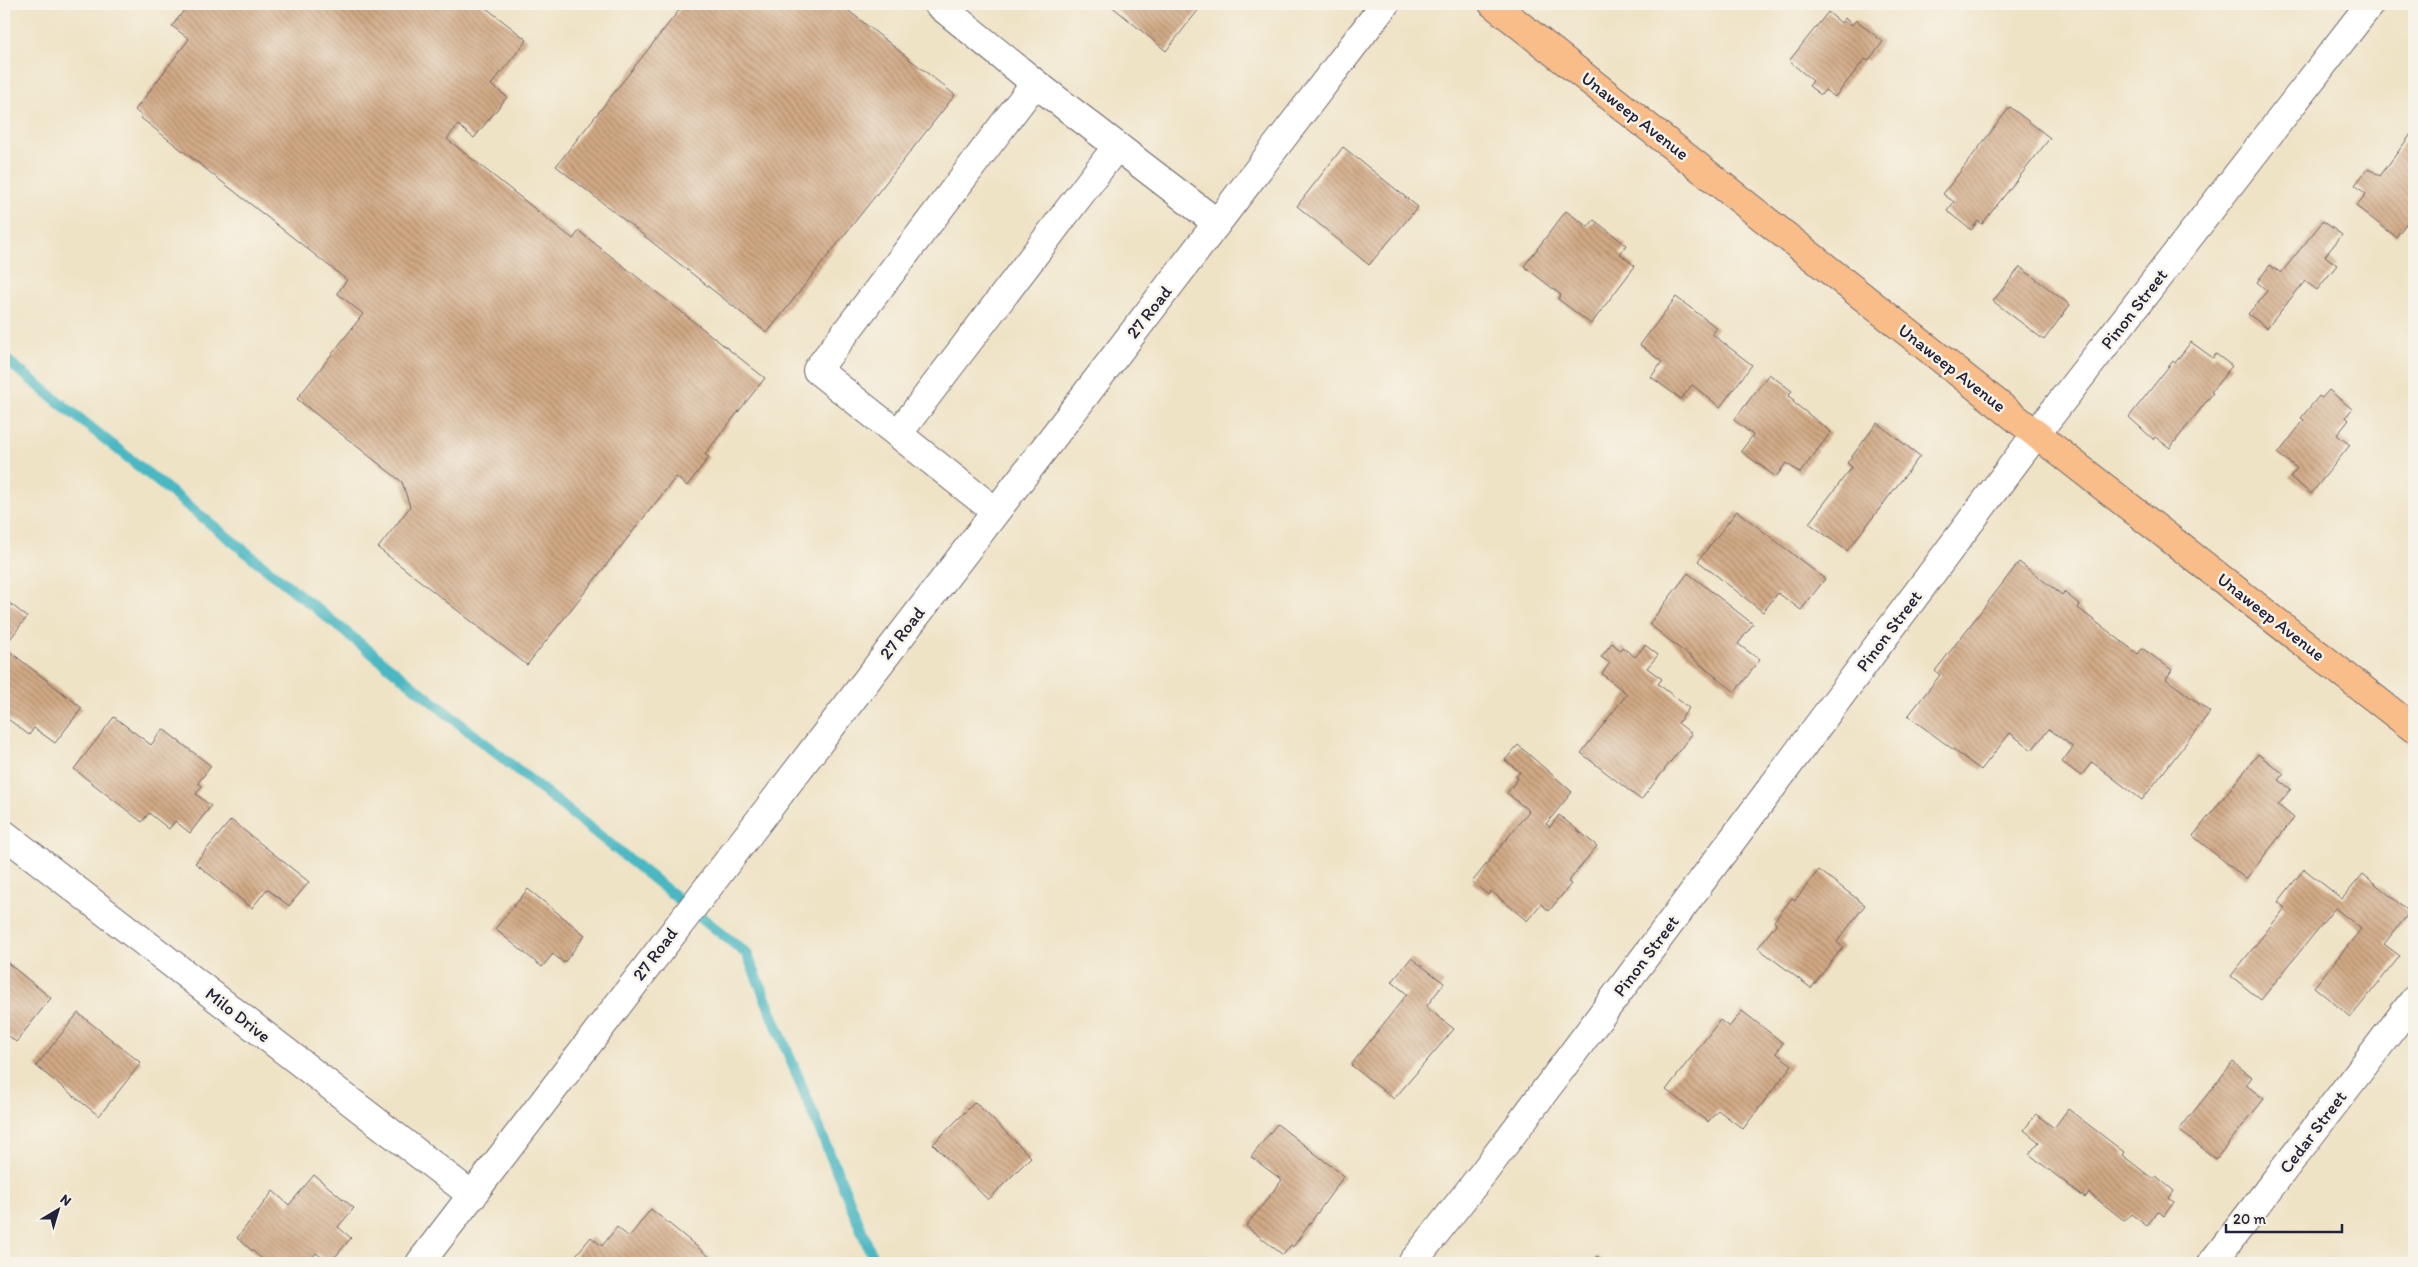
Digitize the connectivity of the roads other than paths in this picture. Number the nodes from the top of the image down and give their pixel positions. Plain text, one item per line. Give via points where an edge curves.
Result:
1 (938, 4) edge
2 (1385, 4) edge
3 (1493, 4) edge
4 (2370, 4) edge
5 (1035, 83) junction
6 (1117, 146) junction
7 (1217, 223) junction
8 (898, 434) junction
9 (2036, 434) junction
10 (996, 511) junction
11 (2414, 729) edge
12 (4, 834) edge
13 (2414, 1000) edge
14 (473, 1196) junction
15 (420, 1263) edge
16 (1412, 1263) edge
17 (2212, 1263) edge

1 - 5 street
2 - 7 street, 27 Road
3 - 9 main road, Unaweep Avenue
4 - 9 street, Pinon Street
5 - 6 street
5 - 8 street via 817,370
6 - 7 street
6 - 8 street
7 - 10 street, 27 Road
8 - 10 street
9 - 11 main road, Unaweep Avenue
9 - 16 street, Pinon Street via 1484,1172
10 - 14 street, 27 Road
12 - 14 street, Milo Drive
13 - 17 street, Cedar Street
14 - 15 street, 27 Road

